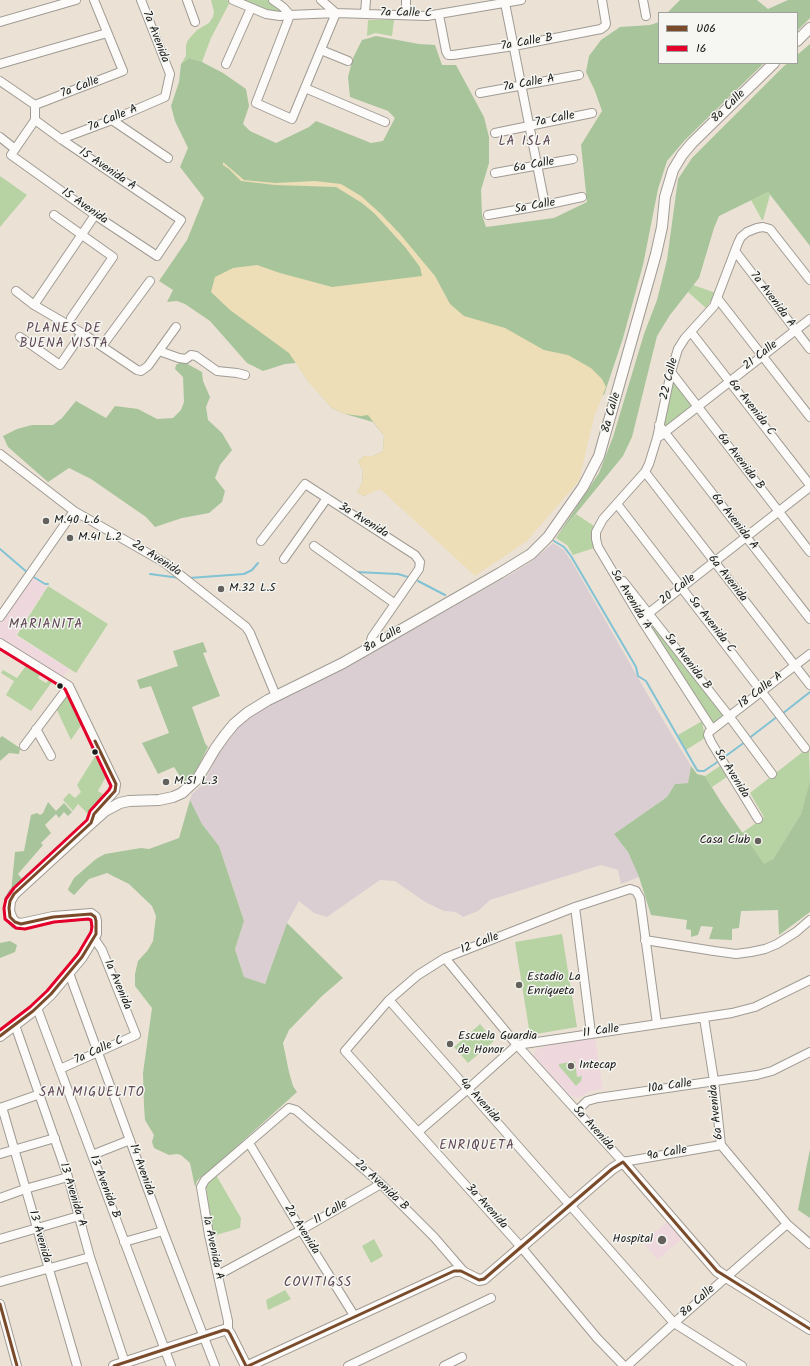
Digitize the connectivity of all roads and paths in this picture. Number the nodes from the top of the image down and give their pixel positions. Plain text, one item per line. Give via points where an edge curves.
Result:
1 (76, 0) edge
2 (94, 0) edge
3 (141, 0) edge
4 (187, 0) edge
5 (233, 0) edge
6 (273, 0) edge
7 (321, 0) edge
8 (366, 0) edge
9 (406, 0) edge
10 (522, 0) edge
11 (602, 0) edge
12 (642, 0) edge
13 (505, 3) junction
14 (251, 8) junction
15 (336, 13) junction
16 (365, 13) junction
17 (290, 15) junction
18 (406, 15) junction
19 (439, 15) junction
20 (646, 16) dead end
21 (0, 22) edge
22 (195, 22) dead end
23 (810, 28) edge
24 (107, 33) junction
25 (798, 39) edge
26 (514, 46) junction
27 (320, 50) junction
28 (348, 61) dead end
29 (0, 64) edge
30 (226, 64) dead end
31 (773, 64) edge
32 (578, 75) dead end
33 (0, 81) edge
34 (522, 85) junction
35 (305, 88) junction
36 (480, 93) dead end
37 (165, 97) joint
38 (35, 106) junction
39 (592, 113) dead end
40 (35, 120) junction
41 (112, 120) junction
42 (385, 122) dead end
43 (529, 126) junction
44 (495, 133) dead end
45 (0, 137) edge
46 (61, 139) junction
47 (13, 152) junction
48 (168, 158) dead end
49 (573, 159) dead end
50 (537, 165) junction
51 (495, 173) dead end
52 (582, 197) dead end
53 (545, 205) junction
54 (54, 215) dead end
55 (95, 215) junction
56 (488, 215) dead end
57 (82, 234) junction
58 (735, 251) junction
59 (157, 256) joint
60 (810, 280) edge
61 (150, 282) dead end
62 (16, 291) dead end
63 (718, 299) junction
64 (34, 305) junction
65 (71, 318) dead end
66 (810, 319) edge
67 (176, 327) dead end
68 (796, 330) junction
69 (691, 332) junction
70 (82, 333) junction
71 (20, 337) dead end
72 (102, 346) junction
73 (810, 349) edge
74 (159, 351) junction
75 (762, 356) junction
76 (671, 372) junction
77 (245, 375) dead end
78 (730, 381) junction
79 (697, 407) junction
80 (810, 417) edge
81 (659, 425) junction
82 (665, 432) junction
83 (657, 438) junction
84 (0, 454) edge
85 (645, 472) junction
86 (810, 486) edge
87 (327, 498) junction
88 (617, 504) junction
89 (74, 511) junction
90 (778, 511) junction
91 (746, 537) junction
92 (261, 541) dead end
93 (314, 546) dead end
94 (601, 552) junction
95 (810, 552) edge
96 (284, 559) dead end
97 (713, 562) junction
98 (682, 587) junction
99 (394, 603) junction
100 (648, 613) junction
101 (0, 617) edge
102 (641, 619) junction
103 (810, 619) edge
104 (0, 643) edge
105 (372, 646) junction
106 (810, 654) edge
107 (794, 666) junction
108 (810, 685) edge
109 (69, 686) junction
110 (762, 691) junction
111 (276, 696) junction
112 (729, 716) junction
113 (36, 729) junction
114 (712, 729) junction
115 (24, 746) dead end
116 (805, 748) dead end
117 (51, 756) dead end
118 (772, 774) dead end
119 (758, 819) dead end
120 (91, 823) junction
121 (575, 907) junction
122 (810, 920) edge
123 (94, 938) junction
124 (645, 940) junction
125 (445, 958) junction
126 (69, 973) junction
127 (810, 980) edge
128 (389, 1000) junction
129 (37, 1008) junction
130 (704, 1018) junction
131 (657, 1024) junction
132 (15, 1025) junction
133 (136, 1033) joint
134 (591, 1033) junction
135 (0, 1036) edge
136 (517, 1045) junction
137 (345, 1051) joint
138 (98, 1052) junction
139 (810, 1052) edge
140 (60, 1068) junction
141 (714, 1081) junction
142 (468, 1090) junction
143 (40, 1094) junction
144 (1, 1107) edge
145 (577, 1111) junction
146 (418, 1132) junction
147 (55, 1138) junction
148 (130, 1140) junction
149 (248, 1143) junction
150 (720, 1145) junction
151 (14, 1149) junction
152 (0, 1154) edge
153 (92, 1155) junction
154 (623, 1162) junction
155 (68, 1177) junction
156 (381, 1184) junction
157 (25, 1189) junction
158 (0, 1198) edge
159 (570, 1205) junction
160 (79, 1216) junction
161 (787, 1224) junction
162 (37, 1228) junction
163 (301, 1230) junction
164 (163, 1231) junction
165 (0, 1239) edge
166 (124, 1242) junction
167 (810, 1244) edge
168 (522, 1248) junction
169 (90, 1257) junction
170 (48, 1268) junction
171 (466, 1274) junction
172 (218, 1275) junction
173 (726, 1278) junction
174 (0, 1282) edge
175 (491, 1298) dead end
176 (0, 1304) edge
177 (355, 1317) junction
178 (674, 1323) junction
179 (810, 1329) edge
180 (228, 1331) junction
181 (203, 1336) junction
182 (164, 1349) junction
183 (462, 1357) dead end
184 (126, 1364) edge
185 (17, 1366) edge
186 (76, 1366) edge
187 (114, 1366) edge
188 (171, 1366) edge
189 (215, 1366) edge
190 (247, 1366) edge
191 (348, 1366) edge
192 (447, 1366) edge
193 (624, 1366) edge
194 (627, 1366) edge
195 (742, 1366) edge

1 - 21 street
2 - 24 street
3 - 37 street, 7a Avenida via 170,74
4 - 22 street
5 - 14 street, 7a Calle C
6 - 17 street
7 - 15 street
8 - 16 street
9 - 18 street
10 - 13 street, 7a Calle C
11 - 26 street, 7a Calle B via 605,26
12 - 20 street
13 - 19 street, 7a Calle C
13 - 26 street
14 - 17 street, 7a Calle C via 275,16
14 - 30 street
15 - 16 street, 7a Calle C
15 - 17 street, 7a Calle C
15 - 27 street
16 - 18 street, 7a Calle C
17 - 35 street via 256,103 292,119
18 - 19 street, 7a Calle C
19 - 26 street, 7a Calle B via 448,55
23 - 25 main road
24 - 29 street
24 - 38 street, 7a Calle via 123,70
26 - 34 street
27 - 28 street
27 - 35 street
31 - 105 main road, 8a Calle via 692,143 673,170 665,197 656,254 607,433 599,456 583,487 548,537 528,556
32 - 34 street, 7a Calle A
33 - 38 street
34 - 36 street, 7a Calle A
34 - 43 street
35 - 42 street
37 - 41 street, 7a Calle A
38 - 40 street
39 - 43 street, 7a Calle
40 - 46 street, 15 Avenida A
40 - 47 street
41 - 46 street, 7a Calle A
41 - 48 street
43 - 44 street, 7a Calle
43 - 50 street
45 - 47 street, 15 Avenida
46 - 59 street, 15 Avenida A via 181,220
47 - 55 street, 15 Avenida
49 - 50 street, 6a Calle
50 - 51 street, 6a Calle
50 - 53 street
52 - 53 street, 5a Calle
53 - 56 street, 5a Calle
54 - 57 street
55 - 57 street
55 - 59 street, 15 Avenida
57 - 64 street
57 - 65 street via 113,257
58 - 60 street, 22 Calle via 741,237 750,230 760,227 771,230
58 - 63 street, 22 Calle
58 - 68 street, 7a Avenida A
61 - 72 street
62 - 64 street
63 - 69 street, 22 Calle
63 - 75 street
64 - 70 street
66 - 68 street, 21 Calle
67 - 74 street
68 - 73 street, 7a Avenida A
68 - 75 street, 21 Calle
69 - 76 street, 22 Calle via 678,349
69 - 78 street, 6a Avenida C
70 - 71 street via 60,365
70 - 72 street
72 - 74 street via 141,371
74 - 77 street via 186,359 191,355 196,356 217,371
75 - 78 street, 21 Calle
75 - 80 street
76 - 79 street, 6a Avenida B
76 - 81 street, 22 Calle
78 - 79 street, 21 Calle
78 - 86 street, 6a Avenida C
79 - 82 street, 21 Calle
79 - 90 street, 6a Avenida B
81 - 82 street, 6a Avenida A
81 - 83 street, 22 Calle
82 - 83 street, 21 Calle
82 - 91 street, 6a Avenida A
83 - 85 street, 22 Calle
84 - 89 street, 2a Avenida
85 - 88 street, 22 Calle
85 - 97 street, 6a Avenida
86 - 90 street, 20 Calle
87 - 92 street, 3a Avenida via 305,484
87 - 96 street
87 - 99 street, 3a Avenida via 420,560 417,572
88 - 94 street, 22 Calle via 597,528 596,542
88 - 98 street, 5a Avenida C
89 - 101 street
89 - 111 street, 2a Avenida via 165,563 249,631
90 - 91 street, 20 Calle
90 - 95 street, 6a Avenida B
91 - 97 street, 20 Calle
91 - 103 street, 6a Avenida A
93 - 99 street
94 - 100 street, 5a Avenida B
94 - 102 street, 5a Avenida A
97 - 98 street, 20 Calle
97 - 107 street, 6a Avenida
98 - 100 street, 20 Calle
98 - 110 street, 5a Avenida C
99 - 105 street via 372,637
100 - 102 street, 20 Calle
100 - 112 street, 5a Avenida B
102 - 114 street, 5a Avenida A
104 - 109 street
105 - 111 main road, 8a Calle
106 - 107 street, 18 Calle A
107 - 108 street, 6a Avenida
107 - 110 street, 18 Calle A
109 - 113 street
109 - 120 street via 116,784 115,791 94,814
110 - 112 street, 18 Calle A
110 - 116 street, 5a Avenida C
111 - 120 main road, 8a Calle via 234,724 215,748 198,778 185,790 163,800 120,803
112 - 114 street, 18 Calle A
112 - 118 street, 5a Avenida B
113 - 115 street
113 - 117 street
114 - 119 street, 5a Avenida via 709,737
120 - 123 main road, 8a Calle via 14,894 9,911 12,919 22,924 54,917 91,914 95,917 96,924
121 - 124 street, 12 Calle via 630,889 636,891 640,898
121 - 125 street, 12 Calle
121 - 134 street
122 - 124 street via 776,944 765,949 736,954
123 - 126 main road, 8a Calle
123 - 133 street, 1a Avenida via 102,950
124 - 131 street
125 - 128 street, 12 Calle via 418,975
125 - 136 street, 5a Avenida
126 - 129 main road, 8a Calle
126 - 138 street, 14 Avenida
127 - 130 street, 11 Calle via 755,1007
128 - 137 street, 12 Calle
128 - 142 street, 4a Avenida
129 - 132 main road, 8a Calle
129 - 140 street, 13 Avenida B
130 - 131 street, 11 Calle
130 - 141 street, 6a Avenida
131 - 134 street, 11 Calle
132 - 135 main road, 8a Calle
132 - 143 street, 13 Avenida A
133 - 138 street, 7a Calle C via 135,1036
134 - 136 street, 11 Calle
136 - 142 street
136 - 145 street, 5a Avenida
137 - 146 street, 3a Avenida
138 - 140 street, 7a Calle C
138 - 148 street, 14 Avenida
139 - 141 street, 10a Calle via 772,1071
140 - 153 street, 13 Avenida B
141 - 145 street, 10a Calle via 594,1098
141 - 150 street, 6a Avenida
142 - 146 street
142 - 159 street, 4a Avenida
143 - 144 street
143 - 147 street, 13 Avenida A
144 - 151 street, 13 Avenida
145 - 154 street, 5a Avenida
146 - 168 street, 3a Avenida
147 - 151 street
147 - 155 street, 13 Avenida A
148 - 153 street
148 - 164 street, 14 Avenida
149 - 156 street, 2a Avenida B via 289,1108 296,1110
149 - 163 street, 2a Avenida
149 - 172 street, 1a Avenida A via 203,1182 201,1190
150 - 154 street, 9a Calle
150 - 161 street, 6a Avenida
151 - 152 street
151 - 157 street, 13 Avenida
153 - 166 street, 13 Avenida B
154 - 159 main road, 9a Calle
154 - 173 main road, 5a Avenida via 717,1271
155 - 157 street
155 - 160 street, 13 Avenida A
156 - 163 street, 11 Calle
156 - 171 street, 2a Avenida B via 434,1237
157 - 158 street
157 - 162 street, 13 Avenida
159 - 168 main road, 9a Calle
159 - 178 street, 4a Avenida
160 - 162 street
160 - 169 street, 13 Avenida A
161 - 167 street, 6a Avenida
161 - 173 street, 8a Calle
162 - 165 street
162 - 170 street, 13 Avenida
163 - 172 street, 11 Calle
163 - 177 street, 2a Avenida
164 - 166 street
164 - 181 street, 14 Avenida
166 - 182 street, 13 Avenida B
168 - 171 main road, 9a Calle via 483,1280
168 - 193 street, 3a Avenida
169 - 170 street
169 - 184 street, 13 Avenida A
170 - 174 street
170 - 186 street, 13 Avenida
171 - 177 main road, 9a Calle via 458,1271 449,1273
172 - 180 street, 1a Avenida A
173 - 178 street, 8a Calle
173 - 179 main road, 5a Avenida
175 - 191 street
176 - 185 street
177 - 190 main road, 9a Calle
178 - 194 street, 8a Calle
178 - 195 street, 4a Avenida
180 - 181 main road via 220,1330
180 - 190 main road, 1a Avenida A
181 - 182 main road
181 - 189 street, 14 Avenida
182 - 184 main road
182 - 188 street, 13 Avenida B
183 - 192 street
184 - 187 main road

